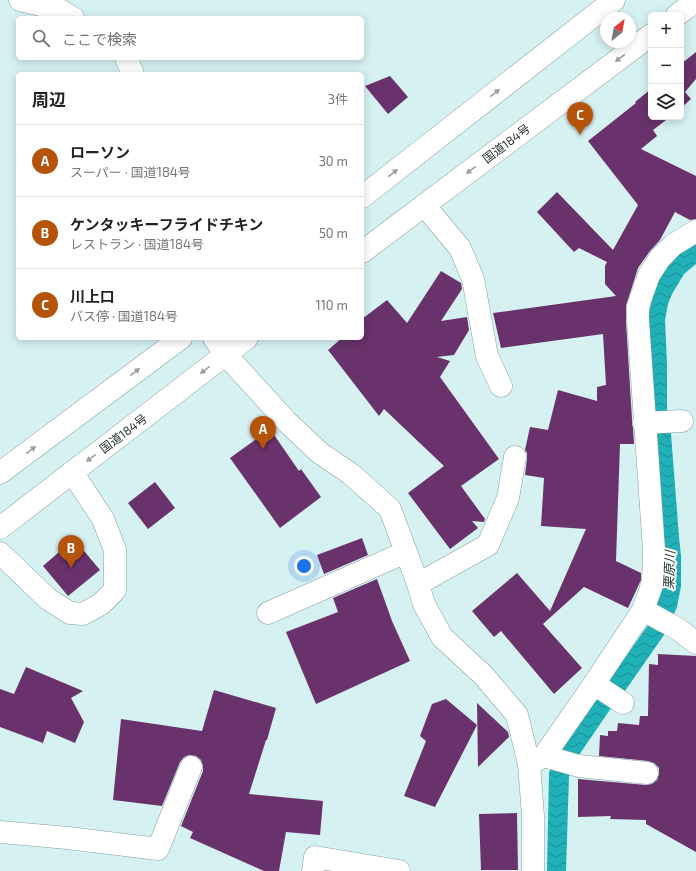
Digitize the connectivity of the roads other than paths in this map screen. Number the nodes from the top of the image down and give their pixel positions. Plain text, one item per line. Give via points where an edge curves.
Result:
1 (20, 0) edge
2 (614, 0) edge
3 (696, 1) edge
4 (63, 9) edge
5 (681, 12) edge
6 (648, 36) edge
7 (127, 60) edge
8 (132, 72) edge
9 (364, 195) edge
10 (424, 205) junction
11 (696, 231) edge
12 (364, 250) edge
13 (178, 340) edge
14 (241, 340) edge
15 (220, 346) edge
16 (501, 386) dead end
17 (515, 457) dead end
18 (72, 472) junction
19 (0, 473) edge
20 (0, 528) edge
21 (406, 552) junction
22 (0, 553) edge
23 (418, 584) junction
24 (647, 612) junction
25 (268, 613) dead end
26 (696, 643) edge
27 (597, 686) junction
28 (623, 703) dead end
29 (542, 760) junction
30 (191, 767) dead end
31 (647, 773) dead end
32 (0, 832) edge
33 (313, 871) edge
34 (399, 871) edge
35 (533, 871) edge

1 - 4 main road
9 -> 2 main road
3 - 5 main road
6 -> 10 main road, 国道184号
7 - 8 main road
10 - 12 main road, 国道184号
10 - 16 main road via 460,248 473,279 487,356
11 - 24 main road via 673,245 660,258 649,275 638,306 638,321 662,422 653,582
19 -> 13 main road
14 - 15 main road, 国道184号
15 -> 18 main road, 国道184号
15 - 21 main road via 287,422 320,453 351,474 390,509
17 - 23 main road via 508,498 488,545
18 - 20 main road, 国道184号
18 - 22 main road via 102,519 115,550 115,590 101,604 83,614 70,613 48,599
21 - 23 main road
21 - 25 main road
23 - 29 main road via 424,604 442,637 483,675 517,715
24 - 26 main road via 678,629
24 - 27 main road
27 - 28 main road
27 - 29 main road
29 - 31 main road
29 - 35 main road via 534,816
30 - 32 main road via 158,849
33 - 34 main road via 315,857

